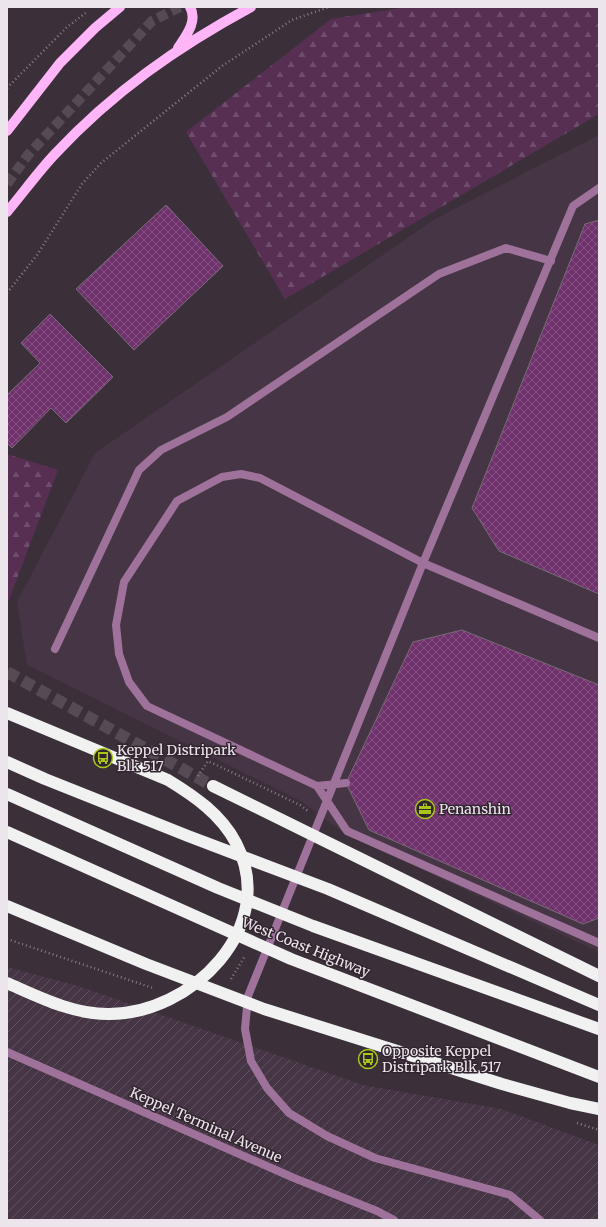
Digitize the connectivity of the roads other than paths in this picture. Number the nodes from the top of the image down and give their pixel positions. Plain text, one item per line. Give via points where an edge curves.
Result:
1 (120, 7) edge
2 (190, 7) edge
3 (251, 7) edge
4 (177, 50) junction
5 (7, 130) edge
6 (599, 188) edge
7 (7, 212) edge
8 (551, 261) junction
9 (423, 563) junction
10 (599, 638) edge
11 (55, 649) dead end
12 (7, 713) edge
13 (7, 762) edge
14 (346, 783) dead end
15 (213, 786) tunnel mouth
16 (317, 786) junction
17 (7, 794) edge
18 (7, 832) edge
19 (7, 906) edge
20 (599, 943) edge
21 (599, 976) edge
22 (7, 984) edge
23 (599, 1005) edge
24 (599, 1029) edge
25 (7, 1052) edge
26 (599, 1077) edge
27 (599, 1109) edge
28 (394, 1220) edge
29 (540, 1220) edge

1 - 5 main road via 60,63
2 - 4 main road via 193,13 190,28
3 - 4 main road
4 - 7 main road via 107,104 55,154
6 - 8 lane via 573,206
8 - 9 lane
8 - 11 lane via 506,248 439,274 228,417 161,450 139,470
9 - 10 lane
9 - 16 lane via 260,478 241,474 222,477 177,501 124,582 116,625 119,654 129,682 147,706
9 - 29 lane via 248,996 245,1029 251,1061 267,1088 289,1113 327,1136 375,1158 510,1195
12 - 22 highway via 168,780 192,795 223,823 236,843 248,886 239,930 229,949 199,981 155,1006 128,1012 91,1013 65,1008
13 - 23 highway via 145,819 328,889
14 - 16 lane
15 - 21 highway
16 - 20 lane via 347,831
17 - 24 highway, West Coast Highway via 218,888 313,926
18 - 26 highway, West Coast Highway via 291,959
19 - 27 highway via 146,964 264,1009 502,1084
25 - 28 lane, Keppel Terminal Avenue

